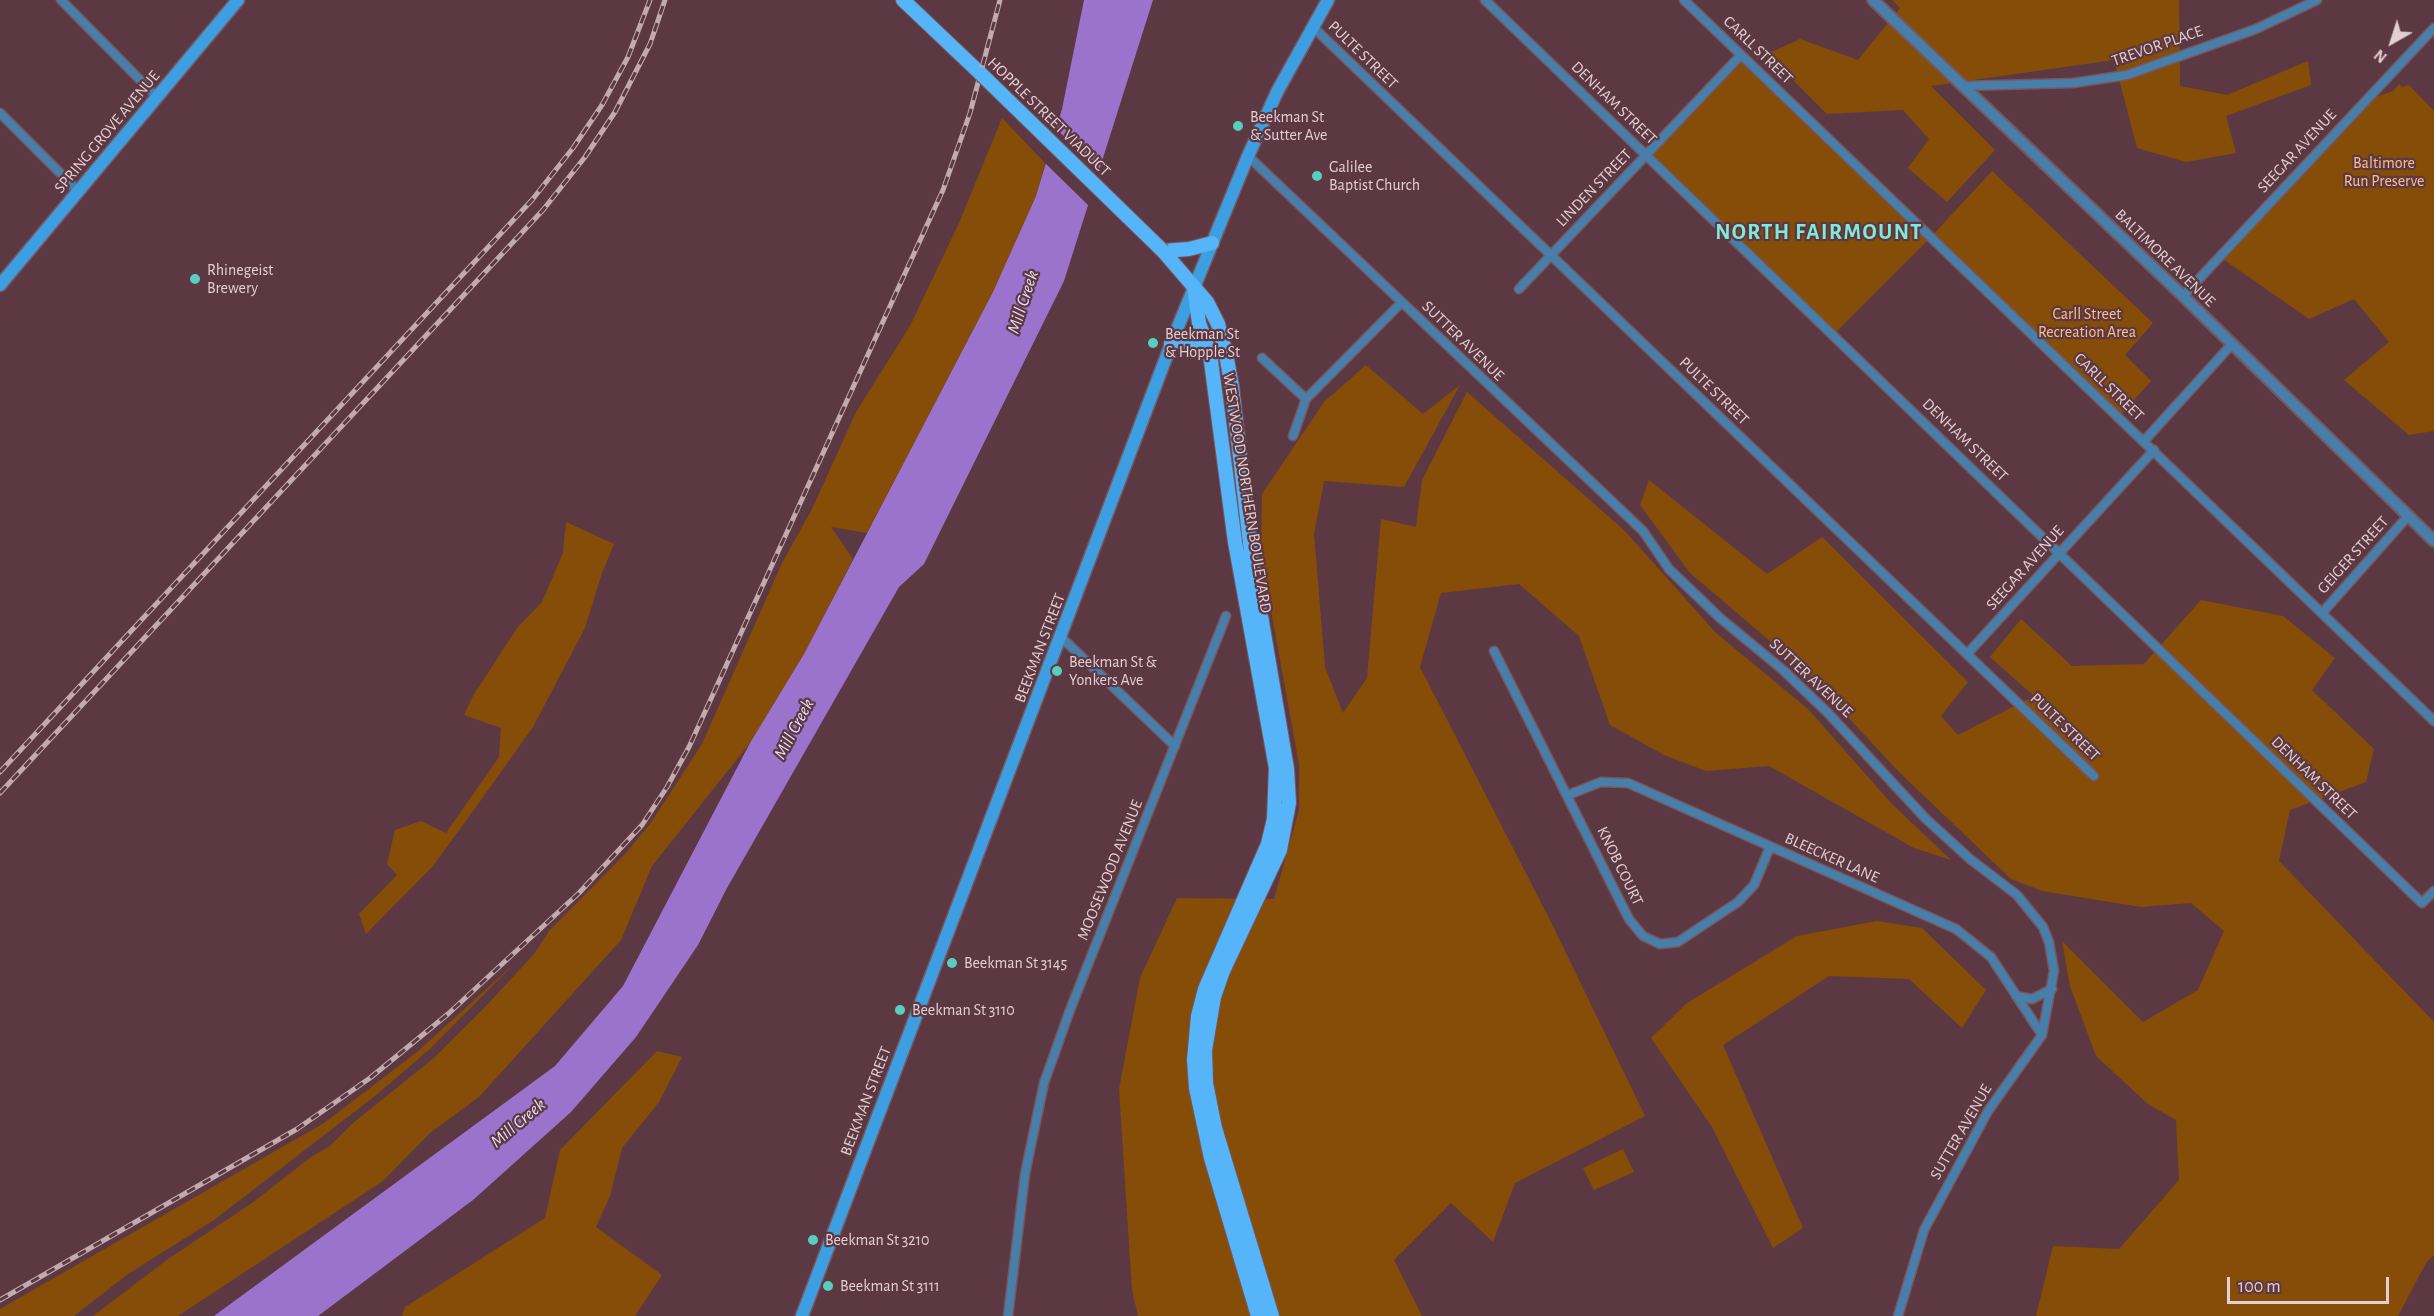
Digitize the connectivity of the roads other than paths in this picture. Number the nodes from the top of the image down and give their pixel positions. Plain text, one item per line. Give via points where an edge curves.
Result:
1 (61, 0) edge
2 (238, 0) edge
3 (903, 0) edge
4 (1328, 0) edge
5 (1485, 0) edge
6 (1684, 0) edge
7 (1873, 0) edge
8 (2317, 0) edge
9 (1313, 27) junction
10 (2434, 28) edge
11 (1741, 56) junction
12 (1963, 86) junction
13 (158, 98) junction
14 (0, 114) edge
15 (1646, 155) junction
16 (1248, 156) junction
17 (78, 191) junction
18 (1212, 243) junction
19 (1170, 254) junction
20 (1551, 255) junction
21 (0, 285) edge
22 (1194, 287) junction
23 (1520, 289) dead end
24 (2183, 296) junction
25 (1401, 303) junction
26 (1171, 344) junction
27 (2232, 344) junction
28 (1209, 354) junction
29 (1262, 358) dead end
30 (1306, 399) junction
31 (1293, 436) dead end
32 (2144, 441) junction
33 (2154, 450) junction
34 (2408, 516) junction
35 (2434, 541) edge
36 (2060, 552) junction
37 (2322, 613) junction
38 (1226, 616) dead end
39 (1062, 638) junction
40 (1494, 651) dead end
41 (1968, 653) junction
42 (2434, 721) edge
43 (1175, 746) junction
44 (2094, 776) dead end
45 (1568, 795) junction
46 (1770, 847) junction
47 (2434, 891) edge
48 (2052, 989) junction
49 (2016, 996) junction
50 (2042, 1035) junction
51 (802, 1316) edge
52 (1008, 1316) edge
53 (1258, 1316) edge
54 (1272, 1316) edge
55 (1898, 1316) edge

1 - 13 street
2 - 13 main road, SPRING GROVE AVENUE
3 - 19 main road, HOPPLE STREET VIADUCT, bridge
4 - 9 main road, BEEKMAN STREET
5 - 15 street, DENHAM STREET
6 - 11 street, CARLL STREET
7 - 12 street, BALTIMORE AVENUE
8 - 12 street, TREVOR PLACE via 2256,29 2127,75 2073,83
9 - 16 main road, BEEKMAN STREET
9 - 20 street, PULTE STREET
10 - 24 street, SEEGAR AVENUE
11 - 15 street, LINDEN STREET
11 - 32 street, CARLL STREET
12 - 24 street, BALTIMORE AVENUE
13 - 17 main road, SPRING GROVE AVENUE
14 - 17 street
15 - 20 street, LINDEN STREET
15 - 36 street, DENHAM STREET
16 - 18 main road, BEEKMAN STREET
16 - 25 street, SUTTER AVENUE
17 - 21 main road, SPRING GROVE AVENUE
18 - 19 main road
18 - 22 main road, BEEKMAN STREET
19 - 22 main road, HOPPLE STREET VIADUCT
20 - 23 street, LINDEN STREET
20 - 41 street, PULTE STREET
22 - 26 main road, BEEKMAN STREET
22 - 28 main road, WESTWOOD NORTHERN BOULEVARD
22 - 54 main road, WESTWOOD NORTHERN BOULEVARD via 1218,324 1226,354 1252,569 1287,769 1289,803 1280,850 1223,971 1205,1050 1206,1083 1215,1128
24 - 27 street, BALTIMORE AVENUE
25 - 30 street
25 - 48 street, SUTTER AVENUE via 1643,531 1669,569 1828,713 1925,818 2017,895 2035,914 2049,942 2054,971
26 - 28 main road via 1195,345
26 - 39 main road, BEEKMAN STREET
27 - 32 street
27 - 34 street, BALTIMORE AVENUE
28 - 53 main road, WESTWOOD NORTHERN BOULEVARD via 1235,542 1276,768 1276,794 1268,844 1205,989 1198,1016 1195,1069 1211,1158
29 - 30 street
30 - 31 street
32 - 33 street, CARLL STREET
33 - 36 street, SEEGAR AVENUE
33 - 37 street, CARLL STREET
34 - 35 street, BALTIMORE AVENUE
34 - 37 street, GEIGER STREET
36 - 41 street, SEEGAR AVENUE
36 - 47 street, DENHAM STREET via 2422,903
37 - 42 street, CARLL STREET
38 - 43 street, MOOSEWOOD AVENUE
39 - 43 street
39 - 51 main road, BEEKMAN STREET
40 - 45 street, KNOB COURT
41 - 44 street, PULTE STREET
43 - 52 street, MOOSEWOOD AVENUE via 1044,1083 1025,1174
45 - 46 street, BLEECKER LANE via 1601,782 1628,783
45 - 46 street, KNOB COURT via 1629,919 1643,936 1660,944 1678,942 1747,894
46 - 49 street, BLEECKER LANE via 1962,933 1991,957
48 - 49 street via 2032,999
48 - 50 street, SUTTER AVENUE
49 - 50 street, BLEECKER LANE
50 - 55 street, SUTTER AVENUE via 1988,1111 1924,1230

